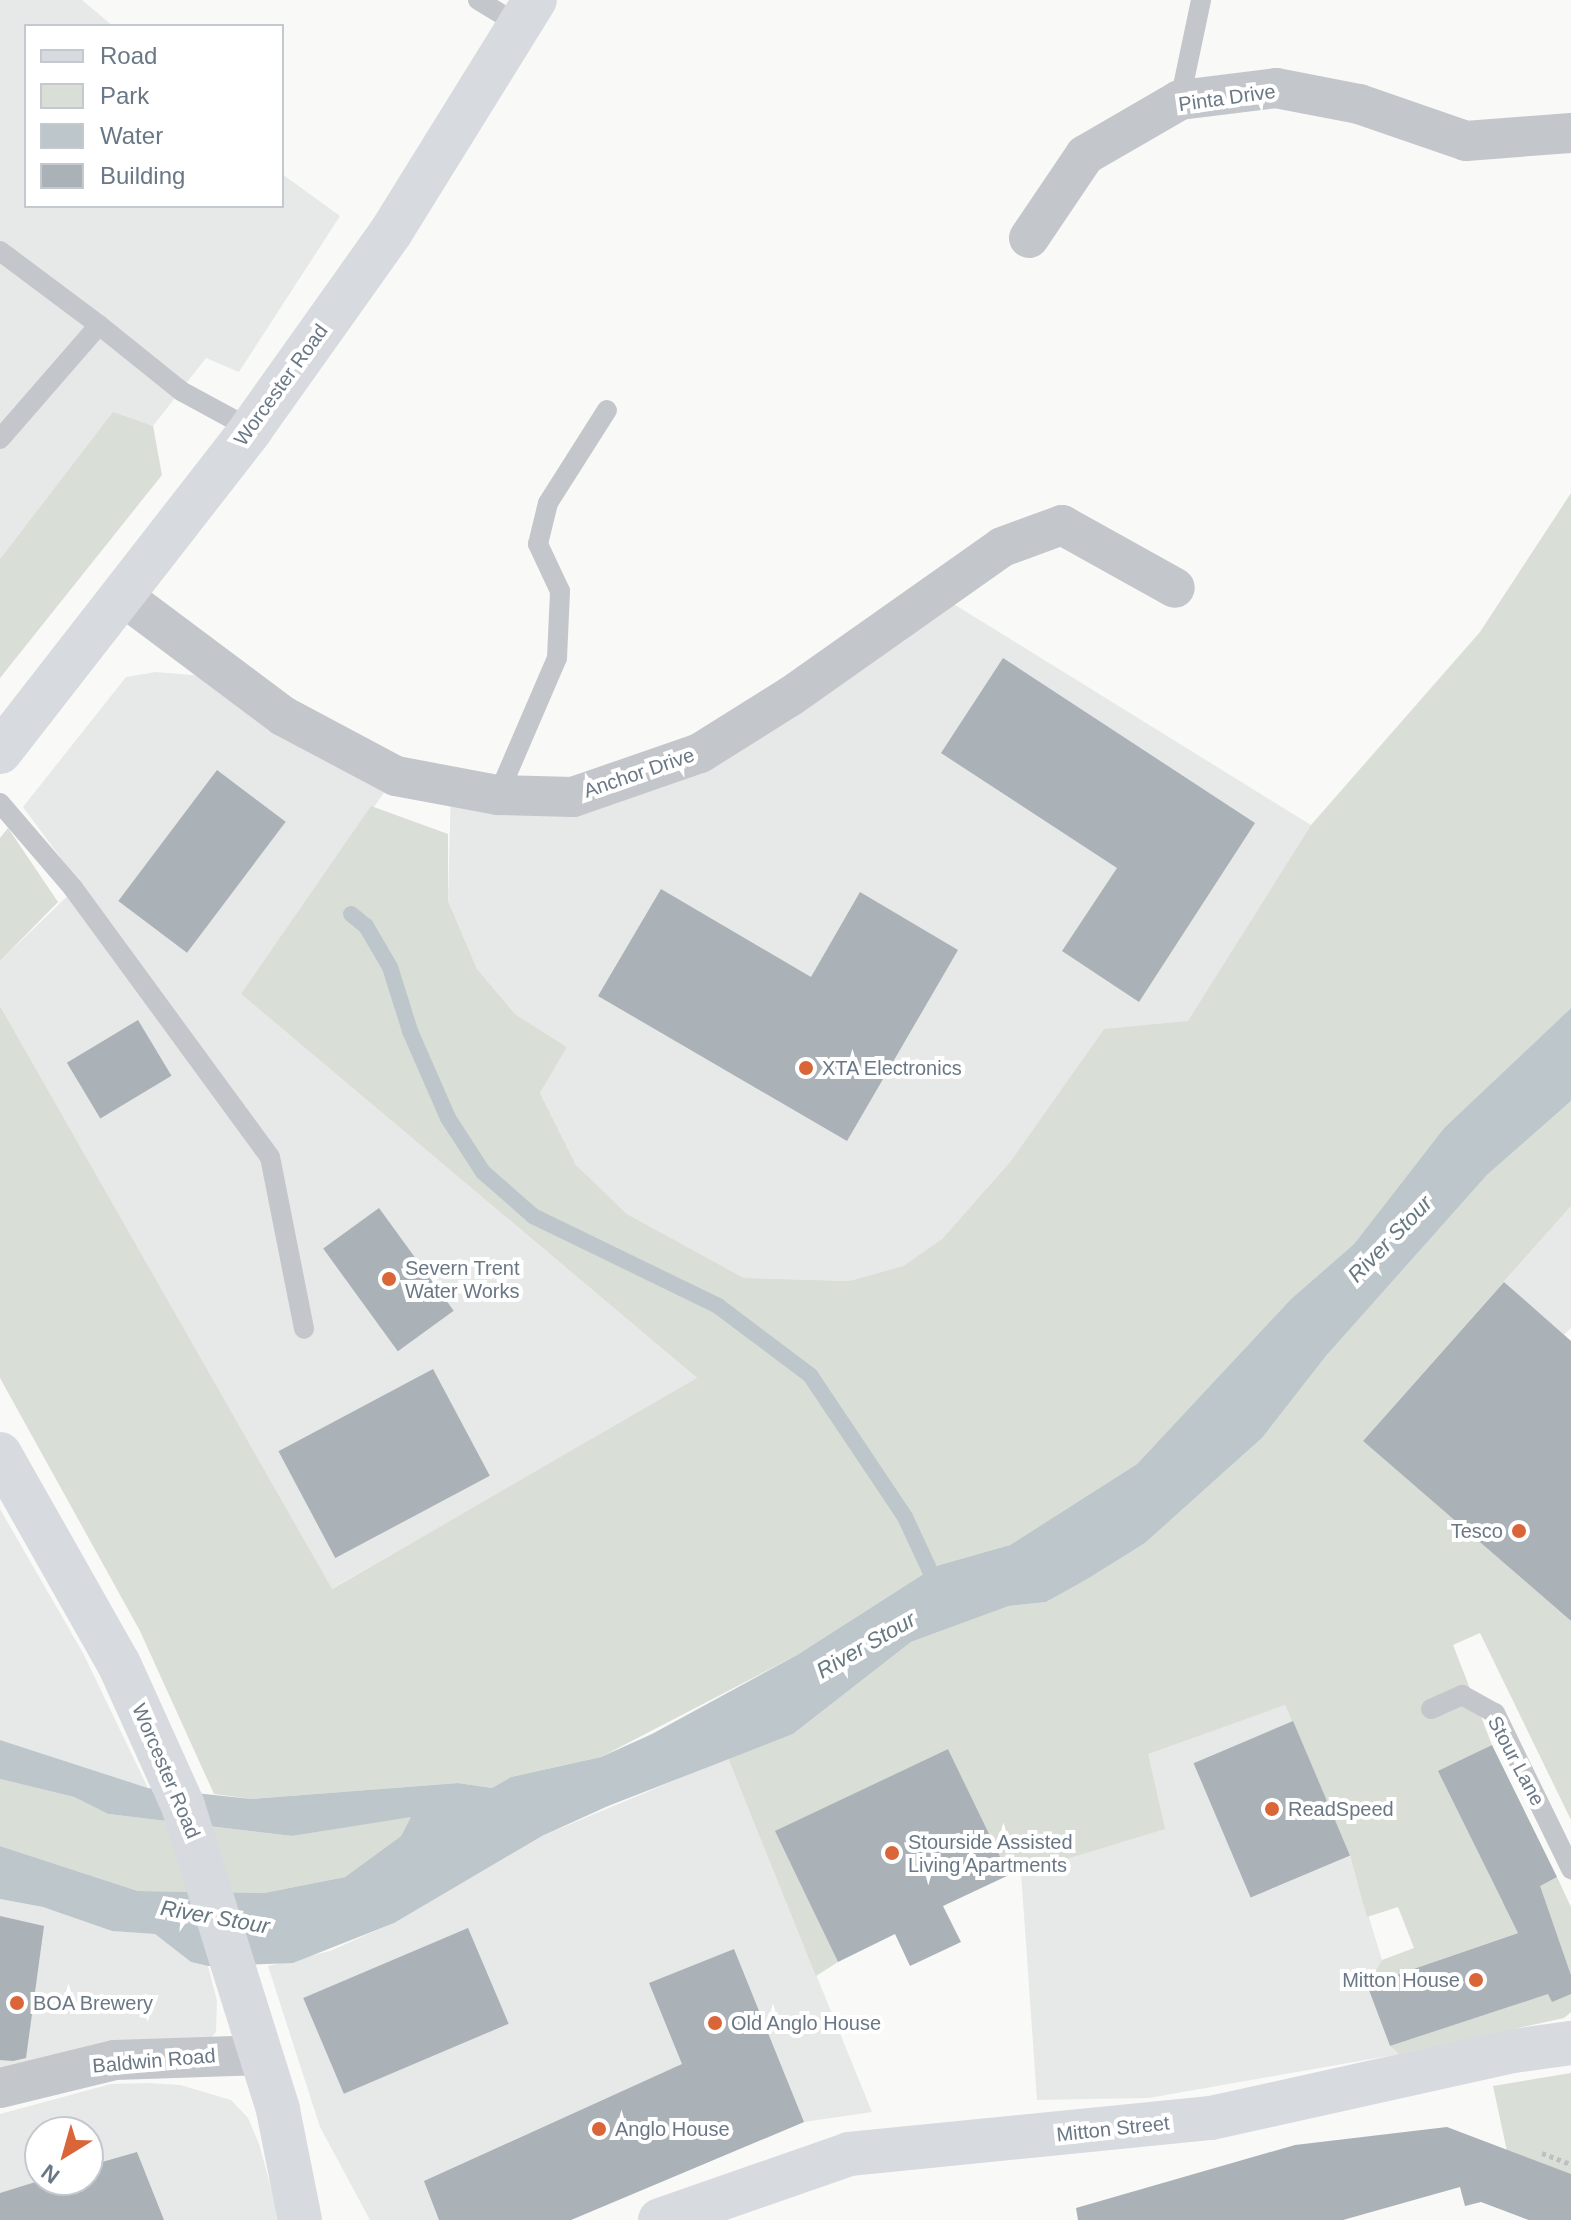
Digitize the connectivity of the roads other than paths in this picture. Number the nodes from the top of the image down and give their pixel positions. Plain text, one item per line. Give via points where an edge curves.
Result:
1 (478, 0) edge
2 (1201, 0) edge
3 (528, 13) edge
4 (1180, 100) junction
5 (1571, 133) edge
6 (1029, 238) dead end
7 (0, 251) edge
8 (99, 325) junction
9 (607, 410) dead end
10 (251, 429) junction
11 (0, 439) edge
12 (1175, 588) dead end
13 (124, 597) junction
14 (0, 752) edge
15 (498, 795) junction
16 (0, 803) edge
17 (304, 1329) dead end
18 (0, 1454) edge
19 (1431, 1709) dead end
20 (1571, 1869) edge
21 (1571, 2043) edge
22 (262, 2055) junction
23 (0, 2088) edge
24 (278, 2110) junction
25 (300, 2220) edge
26 (328, 2220) edge
27 (660, 2220) edge

1 - 3 lane
2 - 4 lane
3 - 10 main road, Worcester Road via 391,232
4 - 5 street, Pinta Drive via 1276,88 1359,104 1466,141
4 - 6 street, Pinta Drive via 1085,155
7 - 8 lane
8 - 10 lane via 181,391
8 - 11 lane
9 - 15 lane via 548,503 538,544 560,591 557,658
10 - 13 main road, Worcester Road
12 - 15 street, Anchor Drive via 1062,525 1002,547 791,696 700,753 573,797
13 - 14 main road, Worcester Road
13 - 15 street, Anchor Drive via 229,678 339,749 396,776
16 - 17 lane via 73,888 270,1157
18 - 22 main road, Worcester Road via 151,1729 200,1855
19 - 20 lane, Stour Lane via 1462,1695 1495,1713
21 - 27 main road, Mitton Street via 1211,2118 849,2154
22 - 23 street, Baldwin Road via 115,2060
22 - 24 main road, Worcester Road
24 - 25 main road
24 - 26 main road

